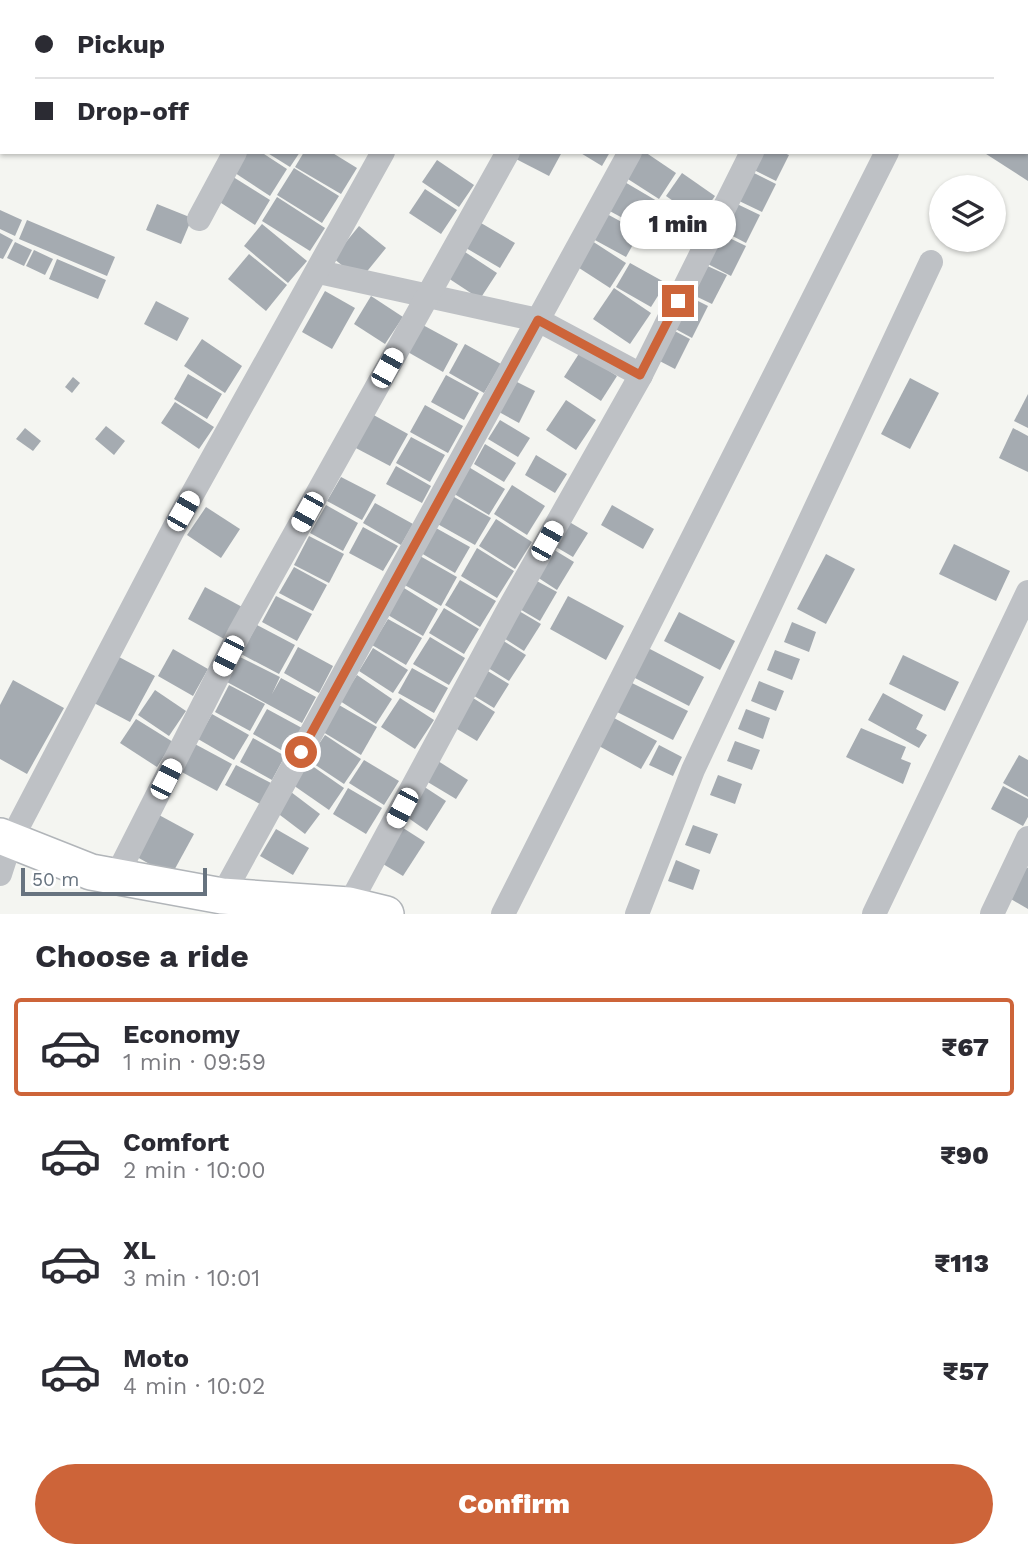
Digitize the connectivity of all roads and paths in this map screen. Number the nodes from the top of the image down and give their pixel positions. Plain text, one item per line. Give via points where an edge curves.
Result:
1 (234, 154) edge
2 (382, 154) edge
3 (507, 154) edge
4 (630, 154) edge
5 (751, 154) edge
6 (886, 154) edge
7 (199, 219) dead end
8 (931, 261) dead end
9 (319, 272) junction
10 (428, 296) junction
11 (538, 320) junction
12 (640, 375) junction
13 (1028, 592) edge
14 (6, 838) edge
15 (1028, 838) edge
16 (0, 874) edge
17 (116, 877) junction
18 (222, 896) junction
19 (349, 905) junction
20 (386, 914) edge
21 (503, 914) edge
22 (637, 914) edge
23 (874, 914) edge
24 (992, 914) edge

1 - 7 street
2 - 9 street
3 - 10 street
4 - 11 street
5 - 12 street
6 - 21 street
8 - 22 street via 693,771
9 - 10 street
9 - 14 street
10 - 11 street
10 - 17 street via 240,632
11 - 12 street
11 - 18 street
12 - 19 street
13 - 23 street
14 - 16 street
14 - 17 street
15 - 24 street
17 - 18 street
18 - 19 street
19 - 20 street

